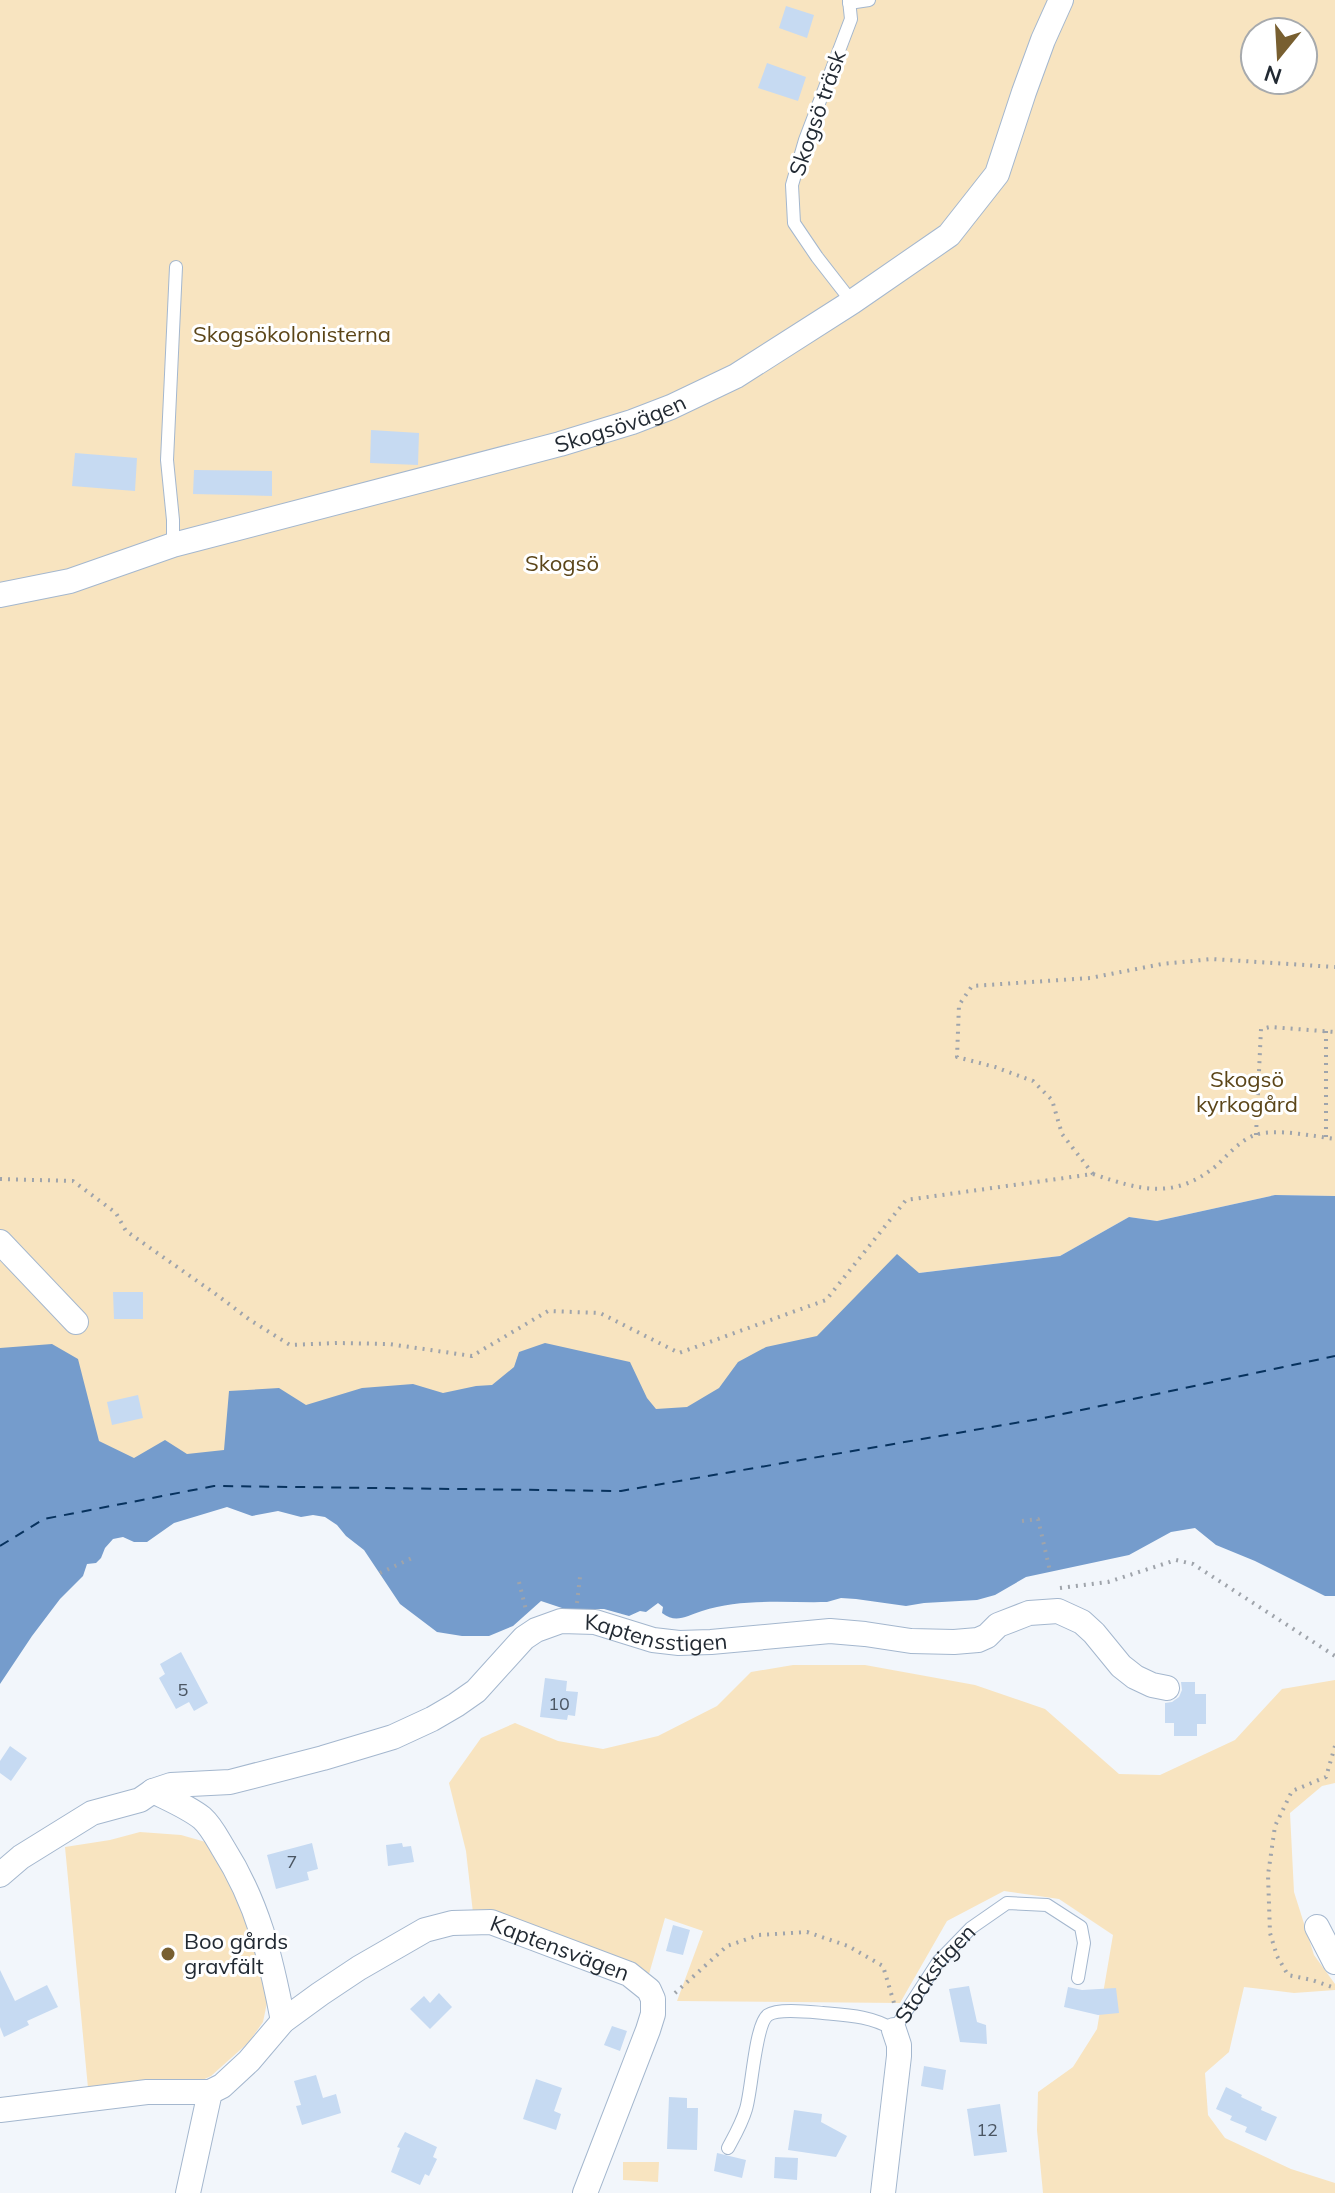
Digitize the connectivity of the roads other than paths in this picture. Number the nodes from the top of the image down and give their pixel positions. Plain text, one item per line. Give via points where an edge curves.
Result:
1 (869, 0) edge
2 (1061, 0) edge
3 (849, 1) edge
4 (176, 267) dead end
5 (852, 302) junction
6 (173, 545) junction
7 (0, 595) edge
8 (0, 1242) edge
9 (76, 1322) dead end
10 (1167, 1688) dead end
11 (153, 1791) junction
12 (0, 1875) edge
13 (1317, 1927) dead end
14 (1335, 1962) edge
15 (1078, 1978) dead end
16 (283, 2021) junction
17 (894, 2030) junction
18 (210, 2092) junction
19 (0, 2110) edge
20 (728, 2148) dead end
21 (188, 2193) edge
22 (585, 2193) edge
23 (883, 2193) edge

1 - 3 lane, Skogsö träsk
2 - 5 street, Skogsövägen via 997,174 949,235
3 - 5 lane, Skogsö träsk via 851,19 792,185 794,223
4 - 6 lane via 167,460
5 - 6 street, Skogsövägen via 736,376 632,422
6 - 7 street, Skogsövägen via 70,581
8 - 9 street
10 - 11 street, Kaptensstigen via 1135,1677 1082,1622 1058,1611 1029,1613 978,1640 954,1642 830,1631 679,1643 595,1622 561,1621 524,1638 476,1691 456,1705 393,1737 230,1782
11 - 12 street, Kaptensstigen via 140,1800 92,1813
11 - 16 street via 202,1819 234,1865 269,1952
13 - 14 street
15 - 17 lane, Stockstigen via 1081,1927 1047,1905 1007,1903 971,1928 938,1962
16 - 18 street, Kaptensvägen via 249,2061
16 - 22 street, Kaptensvägen via 359,1968 425,1930 452,1923 485,1921 507,1927 629,1974 649,1990 653,2014
17 - 20 lane via 846,2015 766,2016 746,2109
17 - 23 street, Stockstigen via 899,2056
18 - 19 street via 147,2092
18 - 21 street

